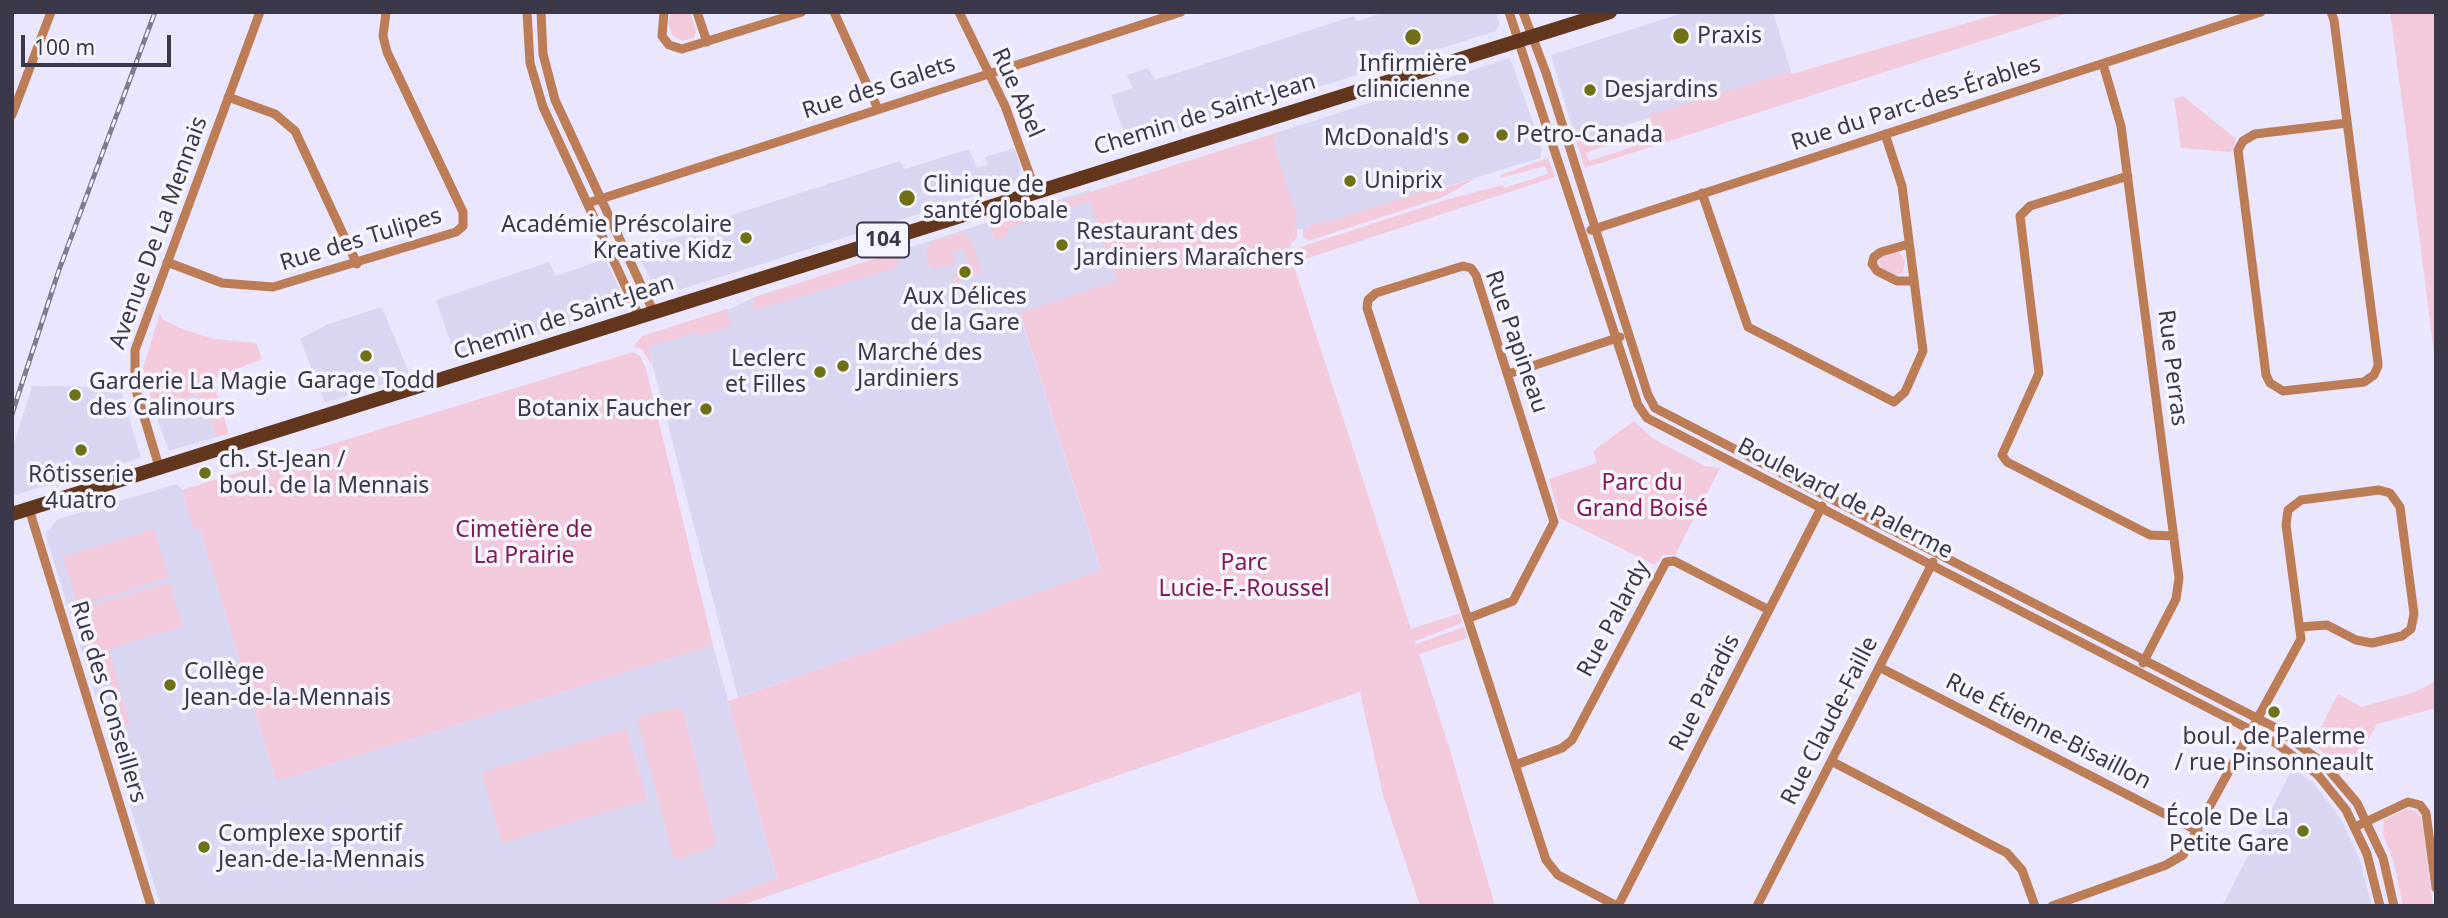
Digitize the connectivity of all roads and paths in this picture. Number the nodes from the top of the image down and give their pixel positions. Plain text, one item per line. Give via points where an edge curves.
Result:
1 (51, 12) edge
2 (260, 12) edge
3 (386, 12) edge
4 (527, 12) edge
5 (541, 12) edge
6 (664, 12) edge
7 (697, 12) edge
8 (802, 12) edge
9 (834, 12) edge
10 (959, 12) edge
11 (1181, 12) edge
12 (1508, 12) edge
13 (1523, 12) edge
14 (1609, 12) edge
15 (2261, 12) edge
16 (2331, 12) edge
17 (1525, 39) junction
18 (707, 42) junction
19 (2103, 64) junction
20 (989, 73) junction
21 (228, 97) junction
22 (878, 109) junction
23 (12, 115) edge
24 (2347, 123) junction
25 (1885, 134) junction
26 (2127, 176) junction
27 (1036, 192) junction
28 (1703, 193) junction
29 (601, 197) junction
30 (588, 203) junction
31 (1595, 229) junction
32 (1583, 232) junction
33 (1909, 244) junction
34 (167, 262) junction
35 (357, 264) junction
36 (1914, 281) junction
37 (647, 315) junction
38 (1628, 334) junction
39 (1617, 338) junction
40 (1508, 374) junction
41 (160, 470) junction
42 (1826, 498) junction
43 (29, 509) junction
44 (1821, 509) junction
45 (12, 514) edge
46 (2175, 536) junction
47 (1937, 554) junction
48 (1931, 565) junction
49 (1769, 610) junction
50 (1469, 618) junction
51 (2300, 627) junction
52 (2145, 660) junction
53 (1879, 667) junction
54 (2140, 671) junction
55 (2259, 718) junction
56 (2252, 729) junction
57 (1831, 761) junction
58 (1515, 765) junction
59 (2368, 821) junction
60 (2355, 827) junction
61 (2198, 831) junction
62 (2436, 888) edge
63 (151, 906) edge
64 (1617, 906) edge
65 (1757, 906) edge
66 (2035, 906) edge
67 (2052, 906) edge
68 (2380, 906) edge
69 (2394, 906) edge

1 - 23 street
2 - 21 street, Avenue De La Mennais
3 - 35 street, Rue des Tulipes via 383,36 387,52 465,222 456,232
4 - 30 street via 535,85
5 - 29 street via 547,77
6 - 18 street via 660,31 669,45 682,49
7 - 18 street
8 - 18 street
9 - 22 street
10 - 20 street, Rue Abel
11 - 20 street, Rue des Galets
12 - 17 street
13 - 17 street
14 - 17 main road, Chemin de Saint-Jean / 104
15 - 19 street, Rue du Parc-des-Érables
16 - 24 street
17 - 27 main road, Chemin de Saint-Jean / 104
17 - 31 street, Boulevard de Palerme
17 - 32 street, Boulevard de Palerme
19 - 25 street, Rue du Parc-des-Érables
19 - 26 street, Rue Perras via 2119,117
20 - 22 street, Rue des Galets
20 - 27 street, Rue Abel
21 - 34 street, Avenue De La Mennais
21 - 35 street via 275,114 295,131
22 - 29 street, Rue des Galets
24 - 24 street via 2378,366 2371,378 2361,382 2283,391 2266,375 2238,150 2255,134
25 - 28 street, Rue du Parc-des-Érables
25 - 33 street via 1902,187
26 - 46 street, Rue Perras
26 - 46 street via 2030,206 2020,216 2039,373 2002,455 2007,462 2150,536
27 - 37 main road, Chemin de Saint-Jean / 104
28 - 31 street, Rue du Parc-des-Érables
28 - 36 street via 1748,327 1893,402 1903,396 1923,355
29 - 30 street, Rue des Galets
29 - 37 street
30 - 37 street
31 - 32 street, Rue du Parc-des-Érables
31 - 38 street, Boulevard de Palerme
32 - 39 street, Boulevard de Palerme
33 - 36 street
33 - 36 street via 1881,252 1872,264 1897,281
34 - 35 street, Rue des Tulipes via 222,284 263,288
34 - 41 street, Avenue De La Mennais via 132,366
37 - 41 main road, Chemin de Saint-Jean / 104
38 - 39 street
38 - 42 street, Boulevard de Palerme via 1651,403 1659,412
39 - 40 street
39 - 44 street, Boulevard de Palerme via 1638,405 1652,422
40 - 50 street, Rue Papineau via 1554,522 1513,601
40 - 50 street, Rue Papineau via 1471,268 1459,266 1376,293 1368,300
41 - 43 main road, Chemin de Saint-Jean / 104
42 - 44 street, Rue Paradis
42 - 47 street, Boulevard de Palerme
43 - 45 main road, Chemin de Saint-Jean / 104
43 - 63 street, Rue des Conseillers
44 - 48 street, Boulevard de Palerme
44 - 49 street, Rue Paradis
46 - 52 street, Rue Perras via 2179,589
47 - 48 street, Rue Claude-Faille
47 - 52 street, Boulevard de Palerme
48 - 53 street, Rue Claude-Faille
48 - 54 street, Boulevard de Palerme
49 - 58 street, Rue Palardy via 1674,561 1666,562 1572,740
49 - 64 street, Rue Paradis
50 - 58 street, Rue Papineau
51 - 51 street via 2327,625 2372,643 2402,636 2411,629 2414,614 2400,507 2390,493 2379,490 2301,500 2288,510 2286,525
51 - 55 street via 2300,642
52 - 54 street, Rue Perras
52 - 55 street, Boulevard de Palerme
53 - 57 street, Rue Claude-Faille
53 - 61 street, Rue Étienne-Bisaillon
54 - 56 street, Boulevard de Palerme
55 - 56 street
55 - 59 street, Boulevard de Palerme via 2323,763
56 - 60 street, Boulevard de Palerme via 2313,771
56 - 61 street
57 - 65 street, Rue Claude-Faille
57 - 66 street via 2007,853 2022,870
58 - 64 street, Rue Papineau via 1550,868
59 - 60 street
59 - 62 street via 2408,802 2420,805 2426,813
59 - 69 street, Boulevard de Palerme via 2386,867
60 - 68 street, Boulevard de Palerme
61 - 67 street via 2183,855 2171,863

